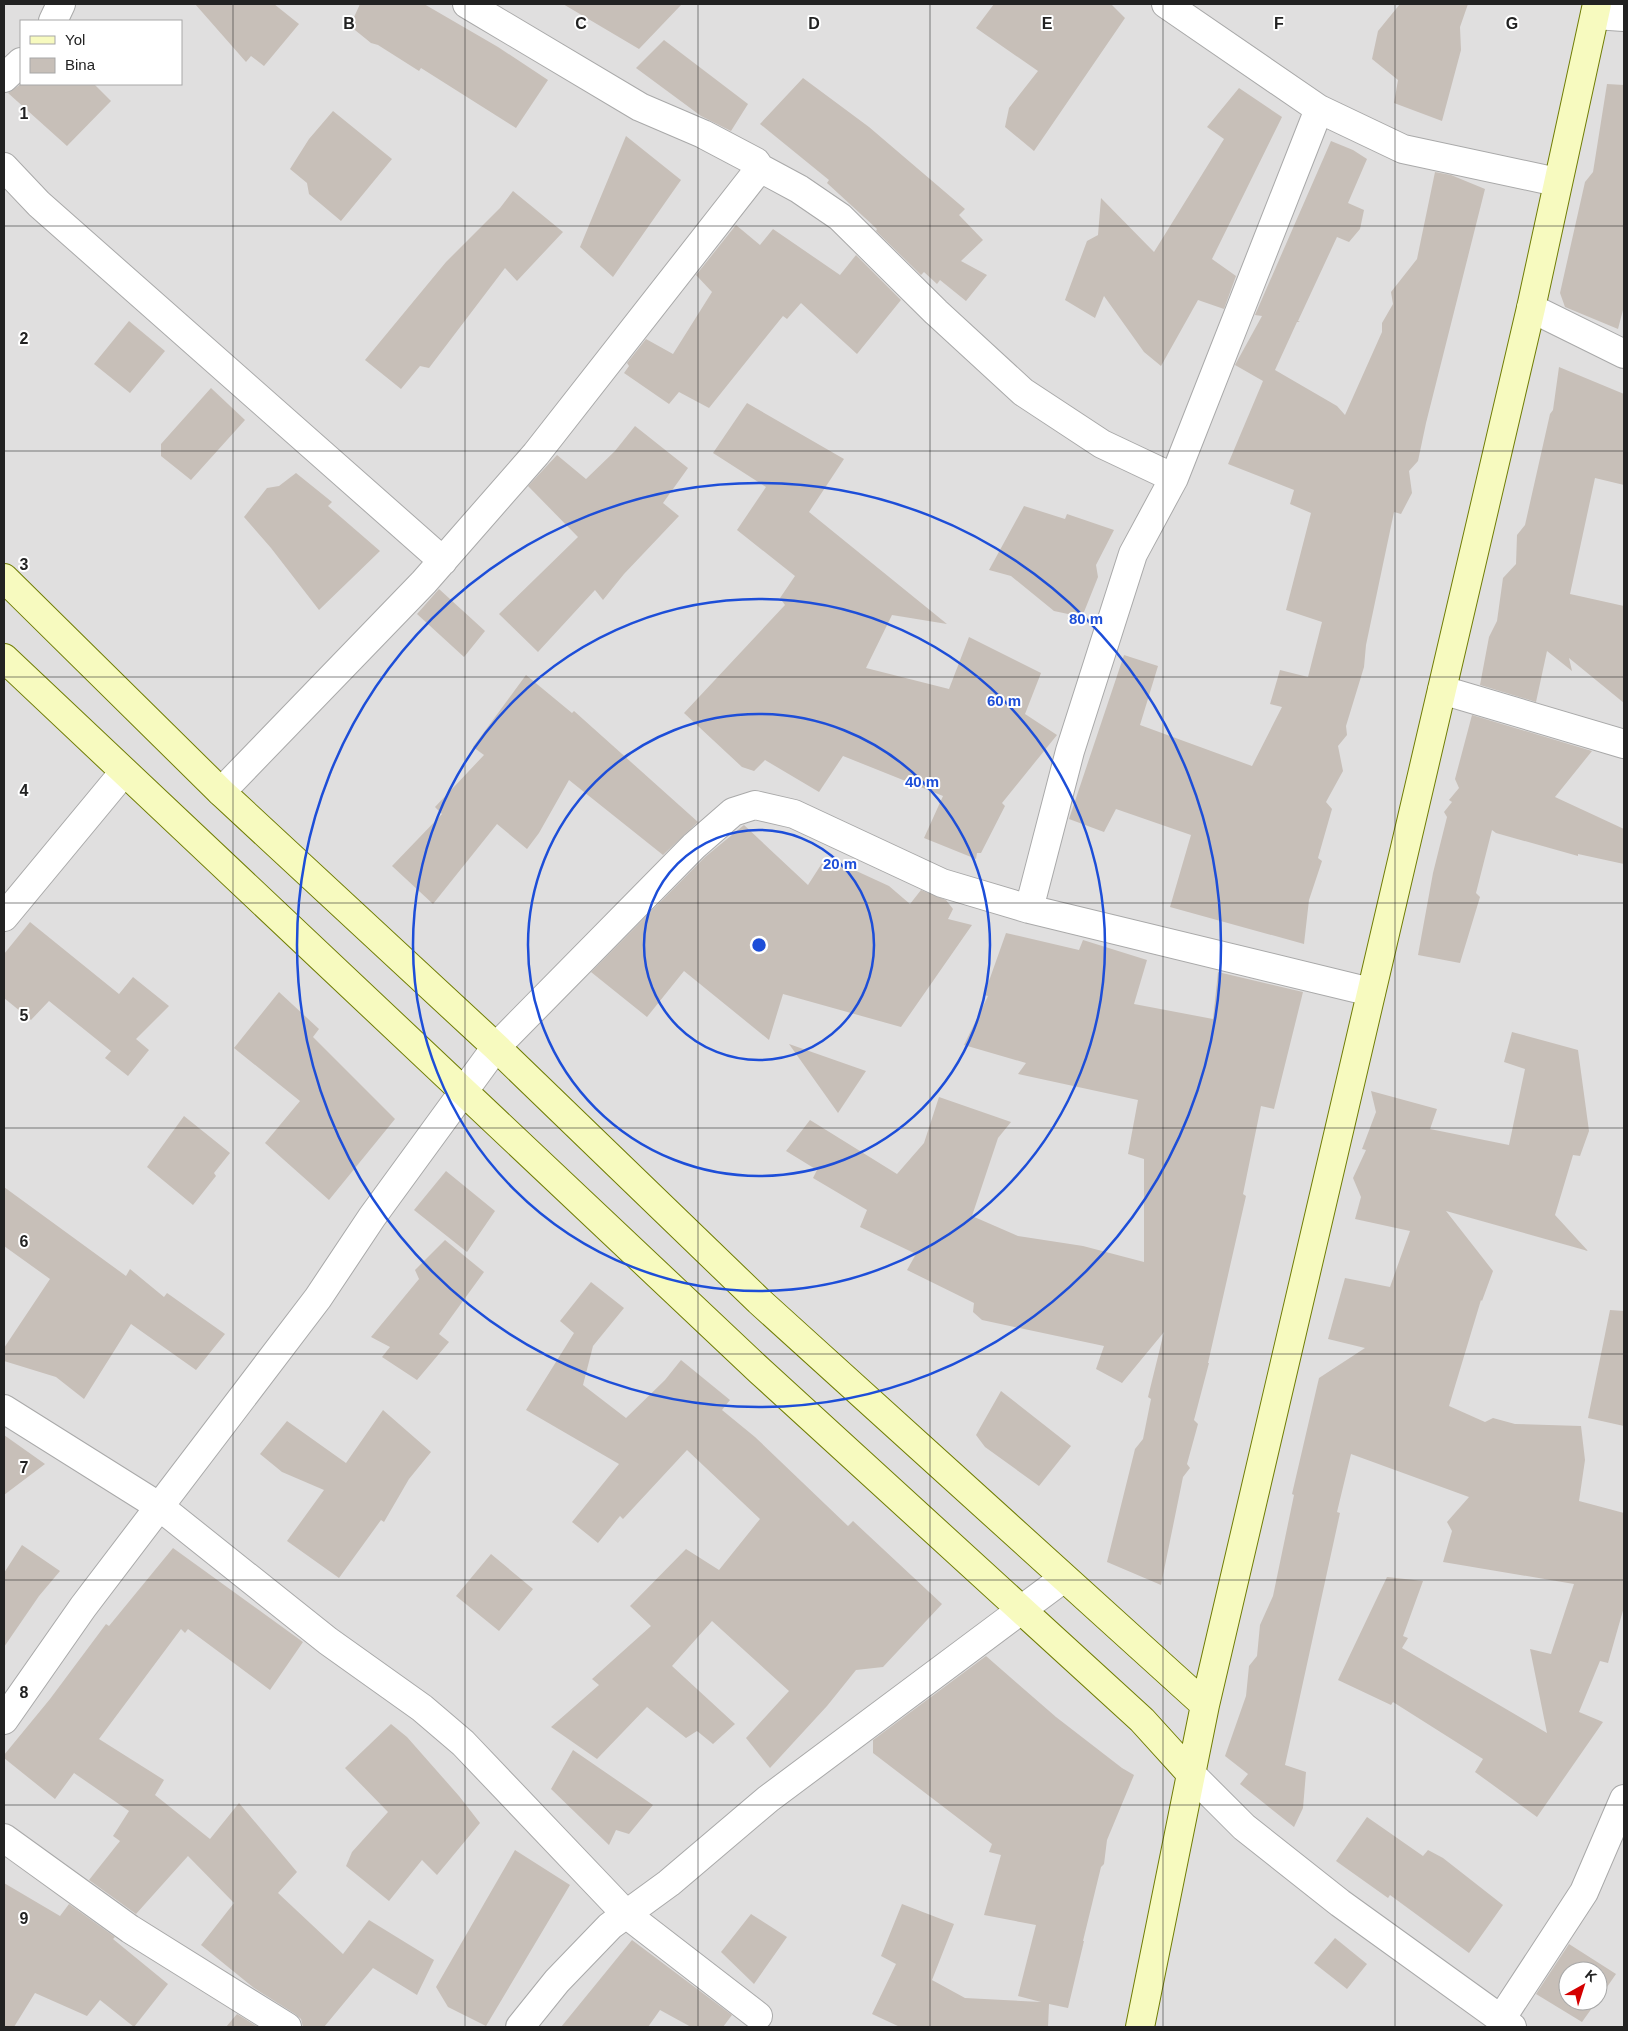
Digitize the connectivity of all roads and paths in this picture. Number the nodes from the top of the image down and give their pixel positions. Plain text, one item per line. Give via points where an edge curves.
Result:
1 (61, 4) edge
2 (468, 4) edge
3 (1166, 4) edge
4 (1596, 9) edge
5 (1624, 17) edge
6 (53, 20) edge
7 (20, 63) edge
8 (4, 78) edge
9 (1319, 109) junction
10 (4, 167) edge
11 (760, 168) junction
12 (1557, 182) junction
13 (1531, 308) junction
14 (1624, 354) edge
15 (1174, 478) junction
16 (443, 561) junction
17 (4, 578) edge
18 (4, 658) edge
19 (1442, 690) junction
20 (1624, 744) edge
21 (124, 772) junction
22 (221, 792) junction
23 (1029, 909) junction
24 (4, 917) edge
25 (1371, 992) junction
26 (496, 1047) junction
27 (464, 1090) junction
28 (4, 1408) edge
29 (160, 1507) junction
30 (1064, 1578) junction
31 (1022, 1610) junction
32 (1205, 1705) junction
33 (4, 1720) edge
34 (1191, 1774) junction
35 (1624, 1799) edge
36 (1619, 1831) edge
37 (4, 1838) edge
38 (626, 1914) junction
39 (758, 2016) dead end
40 (1507, 2023) edge
41 (287, 2027) edge
42 (520, 2027) edge
43 (1140, 2027) edge

1 - 6 street
2 - 11 street via 640,107 703,134 756,162
3 - 9 street
4 - 5 street
4 - 12 street
7 - 8 street
9 - 12 street via 1403,149
9 - 15 street
10 - 16 street via 39,204
11 - 15 street via 840,217 1023,392 1102,444
11 - 16 street via 536,454
12 - 13 street
13 - 14 street
13 - 19 street
15 - 23 street via 1133,554 1070,751
16 - 22 street
17 - 22 street
18 - 21 street
19 - 20 street
19 - 25 street
21 - 24 street
21 - 27 street
22 - 26 street
23 - 25 street
23 - 26 street via 942,883 794,814 755,805 733,812 694,846
25 - 32 street
26 - 27 street
26 - 30 street via 759,1302
27 - 29 street via 318,1298
27 - 31 street via 760,1371
28 - 29 street
29 - 33 street via 83,1607
29 - 38 street via 463,1743
30 - 31 street
30 - 32 street
31 - 34 street via 1142,1720
31 - 38 street via 768,1799 669,1883
32 - 34 street
34 - 40 street via 1244,1827 1340,1902
34 - 43 street
35 - 36 street
36 - 40 street
37 - 41 street via 130,1929
38 - 39 street
38 - 42 street via 610,1926 557,1981

